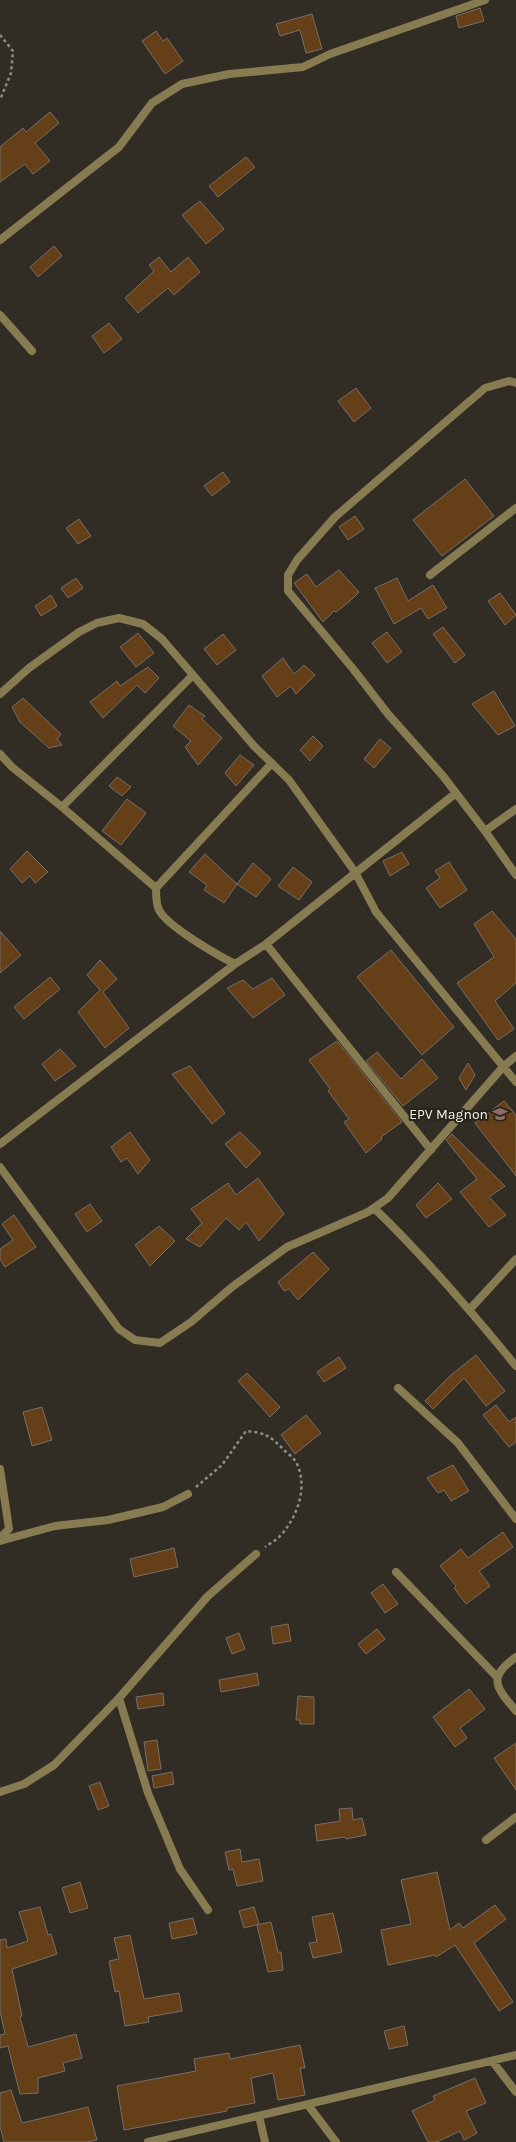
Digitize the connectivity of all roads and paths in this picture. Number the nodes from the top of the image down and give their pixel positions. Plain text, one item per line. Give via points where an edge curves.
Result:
1 (485, 0) edge
2 (0, 35) edge
3 (0, 100) edge
4 (0, 240) edge
5 (0, 315) edge
6 (32, 351) dead end
7 (516, 383) edge
8 (516, 508) edge
9 (430, 575) dead end
10 (193, 675) junction
11 (0, 694) edge
12 (0, 754) edge
13 (272, 763) junction
14 (0, 765) edge
15 (12, 767) junction
16 (456, 793) junction
17 (62, 807) junction
18 (516, 809) edge
19 (485, 831) junction
20 (355, 872) junction
21 (516, 875) edge
22 (156, 888) junction
23 (266, 944) junction
24 (234, 964) junction
25 (516, 1056) edge
26 (504, 1067) junction
27 (516, 1082) edge
28 (0, 1144) edge
29 (431, 1150) junction
30 (0, 1167) edge
31 (374, 1208) junction
32 (516, 1259) edge
33 (470, 1309) junction
34 (516, 1366) edge
35 (398, 1388) dead end
36 (0, 1469) edge
37 (188, 1494) joint
38 (516, 1519) edge
39 (0, 1540) edge
40 (256, 1554) joint
41 (396, 1572) dead end
42 (516, 1657) edge
43 (497, 1677) junction
44 (119, 1698) junction
45 (516, 1711) edge
46 (0, 1792) edge
47 (516, 1817) edge
48 (486, 1840) dead end
49 (208, 1910) dead end
50 (516, 2055) edge
51 (493, 2062) junction
52 (516, 2092) edge
53 (308, 2105) junction
54 (259, 2116) junction
55 (148, 2142) edge
56 (264, 2142) edge
57 (336, 2142) edge

1 - 4 street via 330,54 303,67 229,74 182,84 152,103 119,147
2 - 3 path via 13,51 11,73
5 - 6 street
7 - 16 street via 509,381 484,388 335,517 288,575 288,591
8 - 9 street
10 - 11 street via 162,639 143,624 119,618 97,622 79,632 29,668
10 - 13 street via 254,746
10 - 17 street
12 - 15 street
13 - 20 street via 289,780
13 - 22 street
14 - 15 street
15 - 17 street
16 - 19 street
16 - 20 street
17 - 22 street
18 - 19 street
19 - 21 street
20 - 23 street
20 - 26 street via 376,912
22 - 24 street via 158,909 163,915 186,934
23 - 24 street
23 - 29 street
24 - 28 street
25 - 26 street
26 - 27 street
26 - 29 street
29 - 31 street via 388,1198
30 - 31 street via 119,1329 135,1340 160,1343 191,1322 232,1286 288,1248
31 - 33 street
32 - 33 street
33 - 34 street
35 - 38 street via 458,1443
36 - 39 street via 9,1529
37 - 39 street via 163,1507 108,1520 55,1526
37 - 40 path via 222,1465 246,1431 264,1433 278,1445 295,1460 300,1470 300,1498 293,1517 279,1537
40 - 44 street via 208,1596
41 - 43 street
42 - 43 street via 505,1664
43 - 45 street via 498,1688
44 - 46 street via 54,1765 24,1784
44 - 49 street via 150,1800 180,1869
47 - 48 street
50 - 51 street
51 - 52 street
51 - 53 street
53 - 54 street
53 - 57 street
54 - 55 street
54 - 56 street

